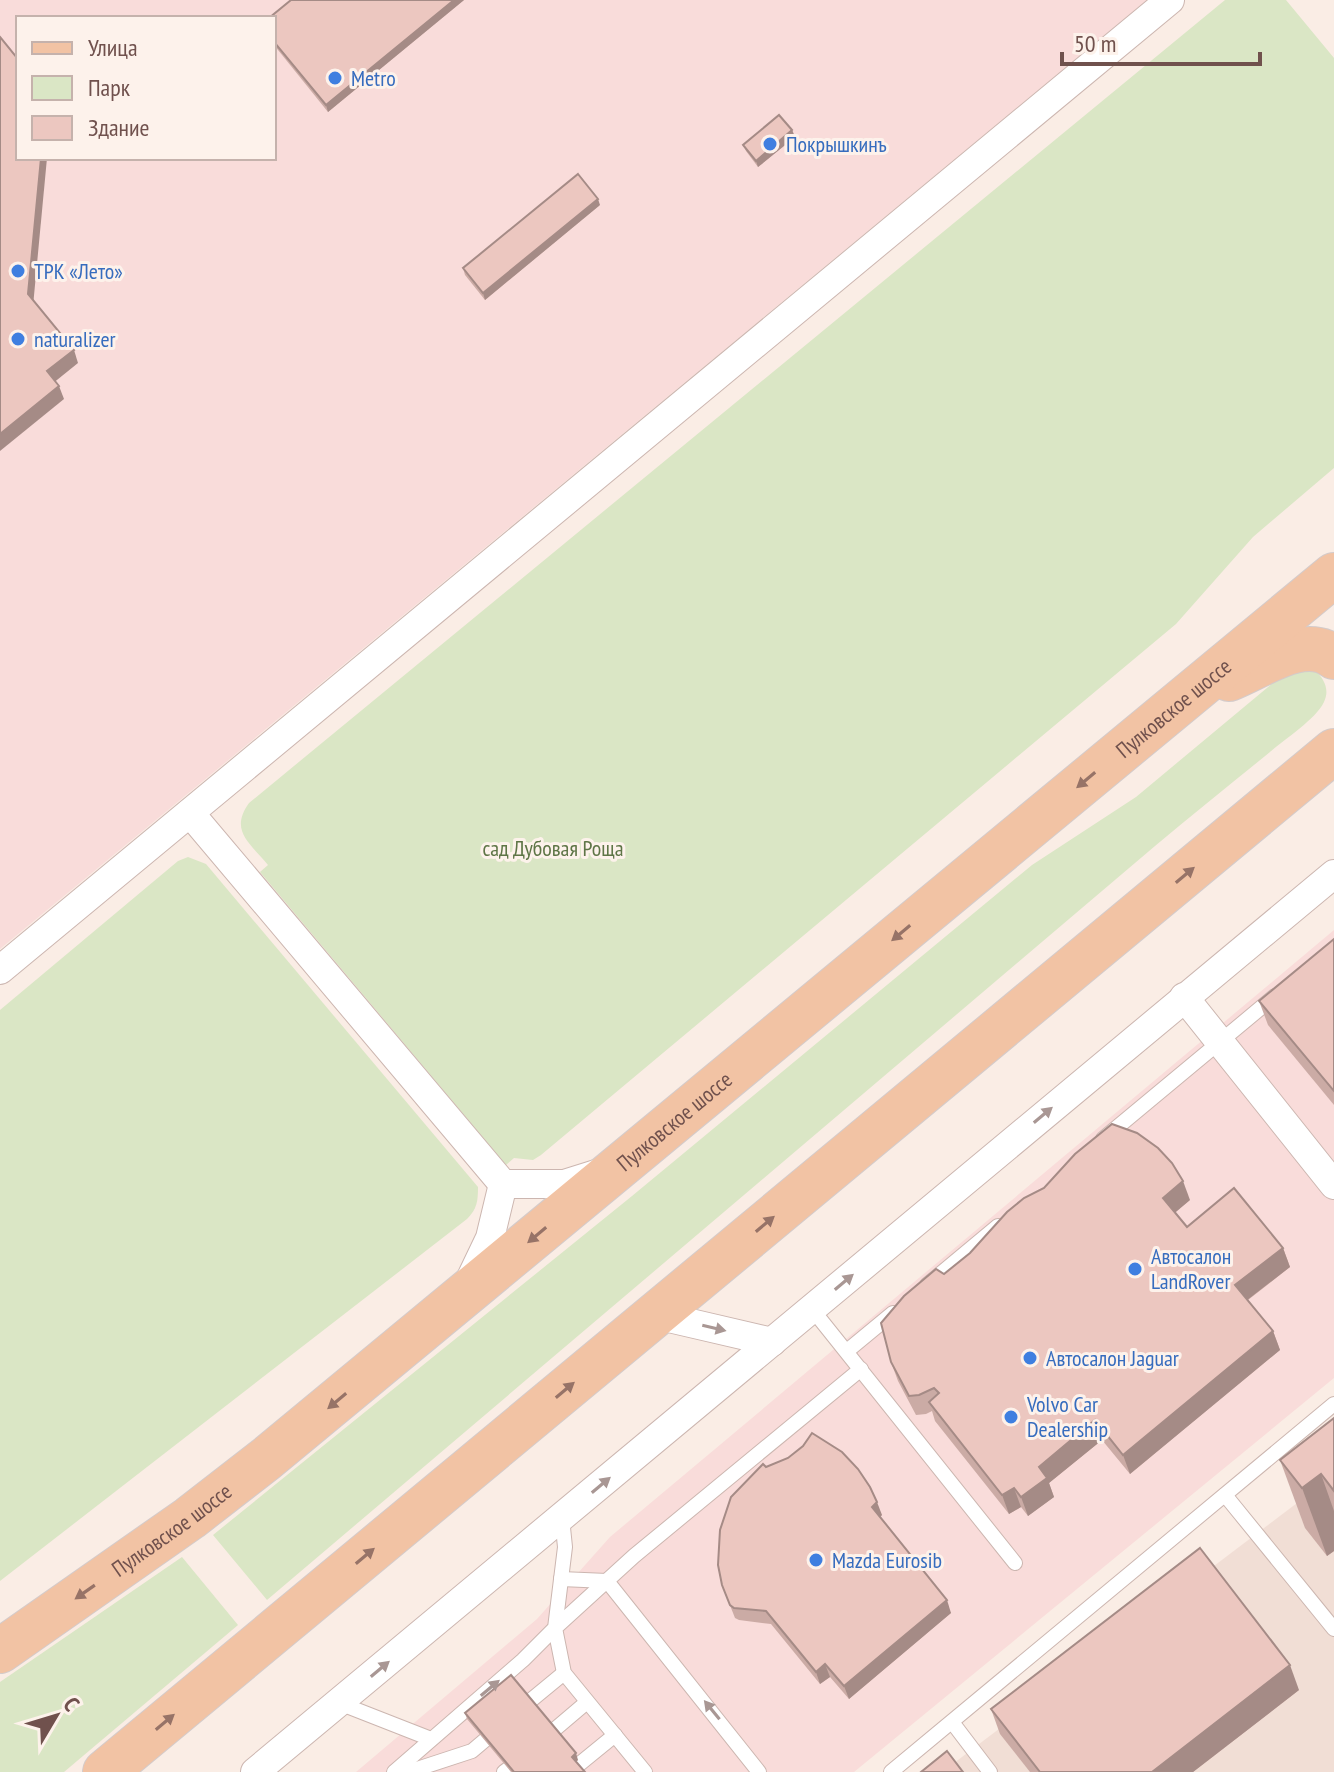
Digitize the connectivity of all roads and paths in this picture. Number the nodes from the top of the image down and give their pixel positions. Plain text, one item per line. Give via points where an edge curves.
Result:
1 (1159, 4) edge
2 (1334, 575) edge
3 (1334, 657) edge
4 (1189, 695) junction
5 (1334, 724) edge
6 (1334, 751) edge
7 (1291, 787) junction
8 (190, 813) junction
9 (1334, 874) edge
10 (0, 970) edge
11 (1288, 985) edge
12 (1184, 997) junction
13 (1219, 1042) junction
14 (1095, 1146) edge
15 (618, 1167) junction
16 (503, 1184) junction
17 (1334, 1185) edge
18 (1011, 1215) edge
19 (916, 1294) edge
20 (461, 1299) junction
21 (904, 1304) edge
22 (812, 1309) junction
23 (656, 1315) junction
24 (772, 1342) junction
25 (847, 1351) junction
26 (861, 1369) junction
27 (1334, 1404) edge
28 (1225, 1495) junction
29 (562, 1518) junction
30 (1015, 1563) dead end
31 (561, 1579) junction
32 (607, 1581) junction
33 (555, 1628) junction
34 (1334, 1629) edge
35 (0, 1651) edge
36 (564, 1673) junction
37 (530, 1701) edge
38 (587, 1702) junction
39 (339, 1703) junction
40 (952, 1722) junction
41 (554, 1730) edge
42 (615, 1735) junction
43 (431, 1739) junction
44 (485, 1740) edge
45 (577, 1766) edge
46 (105, 1772) edge
47 (255, 1772) edge
48 (394, 1772) edge
49 (408, 1772) edge
50 (645, 1772) edge
51 (759, 1772) edge
52 (891, 1772) edge
53 (990, 1772) edge

1 - 8 street
2 - 4 main road, Пулковское шоссе
3 - 4 main road via 1322,649 1305,648
4 -> 15 main road, Пулковское шоссе
5 - 7 main road
6 - 7 main road
23 -> 7 main road
8 - 10 street
8 - 16 street
9 - 12 street
11 - 13 lane
12 - 13 street
22 -> 12 street
13 - 14 lane
13 - 17 street
15 - 16 street via 564,1184
15 -> 20 main road, Пулковское шоссе
16 - 20 street via 490,1238
18 - 19 lane
20 -> 35 main road, Пулковское шоссе via 190,1518
21 - 25 lane
22 - 24 street
22 - 25 lane
23 -> 24 street
46 -> 23 main road
29 -> 24 street
25 - 26 lane
26 - 30 lane
26 - 32 lane
27 - 28 lane
28 - 34 lane
28 - 40 lane
29 - 31 lane
39 -> 29 street
31 - 32 lane
31 - 33 lane
32 - 33 lane
51 -> 32 lane
33 - 36 lane
43 -> 33 lane
36 - 37 lane
36 - 38 lane
38 - 41 lane
38 - 42 lane
39 - 43 lane
39 - 47 street
40 - 52 lane
40 - 53 lane
42 - 45 lane
42 - 50 lane
43 - 48 lane
44 - 49 lane via 472,1751

